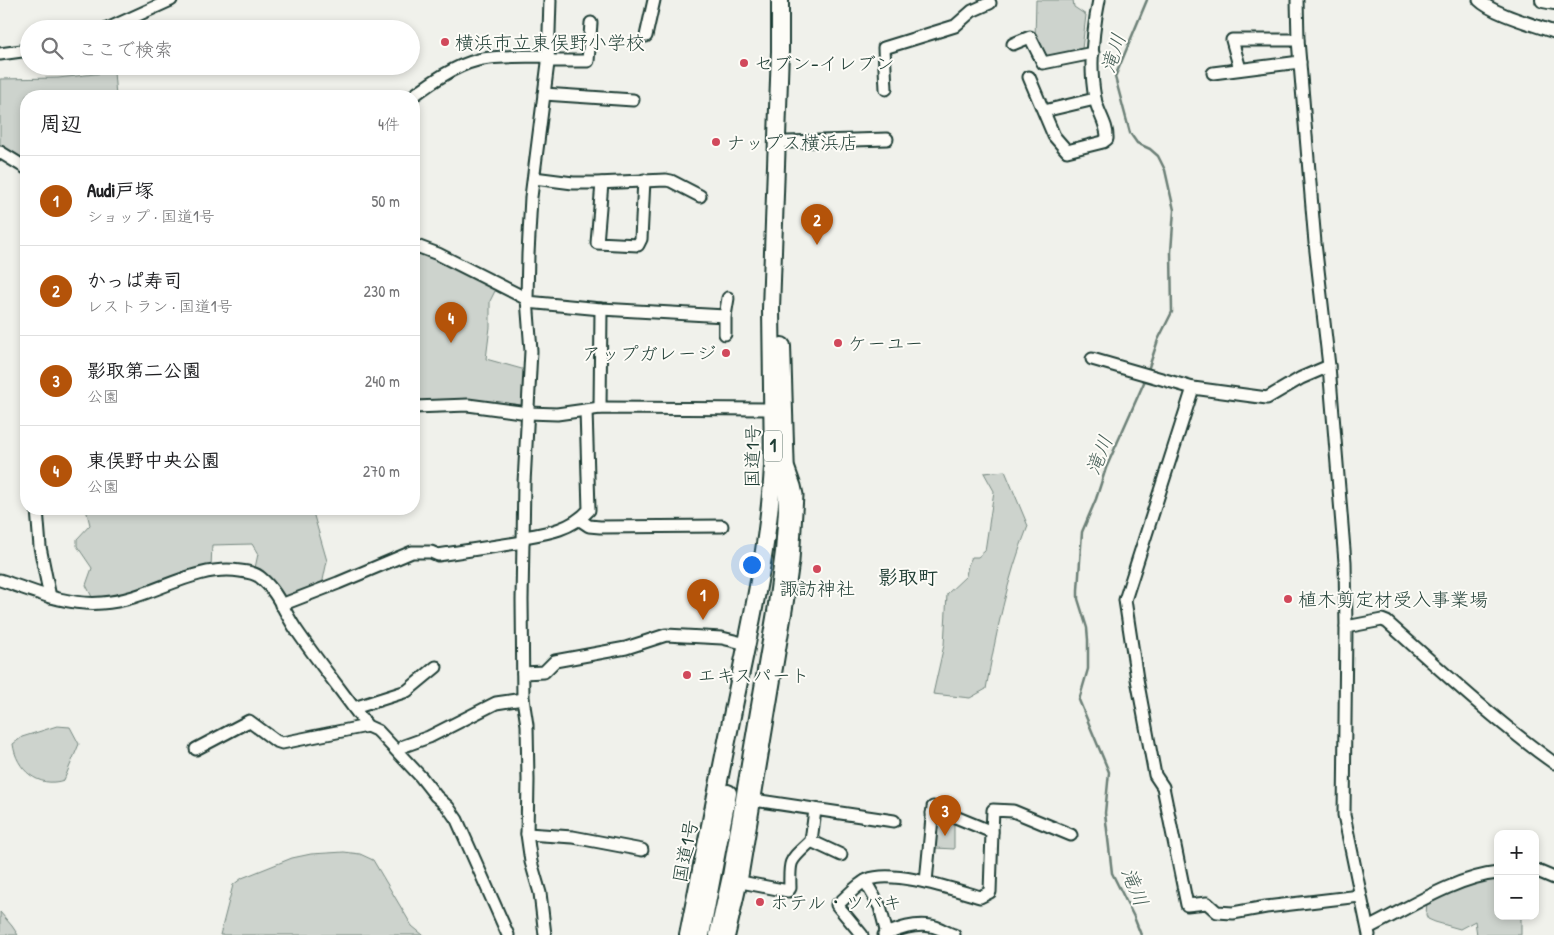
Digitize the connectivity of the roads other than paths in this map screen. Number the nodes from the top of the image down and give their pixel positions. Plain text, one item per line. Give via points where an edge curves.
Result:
1 (171, 0) edge
2 (550, 0) edge
3 (654, 0) edge
4 (780, 0) edge
5 (790, 0) edge
6 (1098, 0) edge
7 (1297, 0) edge
8 (1479, 0) edge
9 (1542, 0) edge
10 (1554, 2) edge
11 (990, 3) dead end
12 (127, 20) edge
13 (590, 23) dead end
14 (1554, 32) edge
15 (646, 36) dead end
16 (1298, 40) junction
17 (1013, 44) dead end
18 (20, 51) edge
19 (1093, 53) junction
20 (0, 54) edge
21 (548, 58) junction
22 (1300, 62) junction
23 (1240, 69) junction
24 (1213, 73) dead end
25 (1029, 77) dead end
26 (886, 89) dead end
27 (420, 91) edge
28 (544, 94) junction
29 (1095, 99) junction
30 (633, 100) dead end
31 (1044, 111) junction
32 (887, 139) dead end
33 (787, 142) junction
34 (0, 152) edge
35 (20, 164) edge
36 (534, 178) junction
37 (644, 180) junction
38 (602, 183) junction
39 (700, 196) dead end
40 (420, 247) edge
41 (728, 298) dead end
42 (527, 300) junction
43 (600, 309) junction
44 (725, 316) junction
45 (725, 334) dead end
46 (1092, 359) dead end
47 (1329, 366) junction
48 (1193, 388) junction
49 (420, 408) edge
50 (600, 408) junction
51 (772, 409) junction
52 (586, 410) junction
53 (528, 414) junction
54 (785, 464) junction
55 (37, 515) edge
56 (580, 520) junction
57 (722, 526) dead end
58 (524, 539) junction
59 (0, 580) edge
60 (50, 597) junction
61 (281, 605) junction
62 (1346, 627) junction
63 (747, 644) junction
64 (436, 667) dead end
65 (523, 673) junction
66 (523, 699) junction
67 (354, 708) junction
68 (366, 726) junction
69 (404, 746) dead end
70 (196, 749) dead end
71 (1554, 763) edge
72 (754, 800) junction
73 (815, 810) junction
74 (894, 822) dead end
75 (992, 832) junction
76 (527, 834) junction
77 (1071, 836) dead end
78 (811, 841) junction
79 (642, 850) dead end
80 (841, 855) dead end
81 (1539, 872) edge
82 (1494, 873) edge
83 (1554, 878) edge
84 (865, 880) junction
85 (741, 882) junction
86 (926, 882) junction
87 (1360, 896) junction
88 (1369, 931) edge
89 (885, 934) edge
90 (508, 935) edge
91 (545, 935) edge
92 (690, 935) edge
93 (701, 935) edge
94 (718, 935) edge
95 (729, 935) edge
96 (862, 935) edge
97 (954, 935) edge

1 - 12 street
2 - 21 street
3 - 15 street
4 - 51 highway, 国道1号 / 1 via 771,284
5 - 33 highway, 国道1号 / 1
6 - 19 street
7 - 16 street
8 - 14 street via 1502,13
9 - 10 main road
11 - 26 street via 972,11 956,26 884,48
13 - 21 street via 588,61
16 - 22 street
16 - 23 street via 1232,40
17 - 19 street via 1030,37 1043,63
18 - 20 street
19 - 29 street
21 - 27 street via 491,58 467,63
21 - 28 street
22 - 23 street
22 - 47 street
23 - 24 street
25 - 31 street
28 - 30 street
28 - 36 street
29 - 31 street
29 - 31 street via 1107,139 1067,151 1054,136
32 - 33 street
33 - 54 highway, 国道1号 / 1 via 781,305
34 - 35 street
36 - 38 street
36 - 42 street
37 - 38 street
37 - 38 street via 638,245 597,243
37 - 39 street via 671,181
40 - 42 street
41 - 44 street
42 - 43 street
42 - 53 street via 532,351
43 - 44 street
43 - 50 street
44 - 45 street
46 - 48 street
47 - 48 street via 1267,398
47 - 62 street via 1345,562
48 - 87 street via 1125,600 1155,775 1163,787 1187,905 1207,903 1217,912 1233,913
49 - 53 street via 468,405
50 - 51 street
50 - 52 street
51 - 63 highway, 国道1号 / 1 via 770,514
52 - 53 street
52 - 56 street via 589,510
53 - 58 street
54 - 72 street via 796,494 793,561
54 - 93 highway, 1 via 778,529
54 - 94 highway, 国道1号 / 1 via 786,530 781,581
55 - 60 street
56 - 57 street via 588,526 600,527
56 - 58 street via 568,527
58 - 61 street via 438,555 412,552
58 - 65 street
59 - 60 street
60 - 61 street via 101,604 121,601 185,577 224,568 260,577
61 - 67 street via 297,632
62 - 71 street via 1382,620 1387,622 1516,735
62 - 87 street via 1344,815
63 - 65 street via 722,638 666,635 626,648 555,661 544,672
63 - 92 highway, 国道1号 / 1
64 - 67 street via 407,691
65 - 66 street
66 - 69 street via 496,703
66 - 76 street via 527,725
67 - 68 street
68 - 70 street via 282,743 249,721
68 - 90 street via 378,731 457,820
72 - 73 street
72 - 85 street
73 - 74 street
73 - 78 street
75 - 77 street via 993,810 1013,811
75 - 86 street via 990,892 980,898
75 - 86 street via 932,810
76 - 79 street via 573,837
76 - 91 street
78 - 80 street
78 - 85 street via 794,857 788,891
81 - 83 street
82 - 88 street via 1433,895
84 - 86 street via 881,876
84 - 89 street via 880,907
84 - 96 street via 837,905
85 - 95 street
87 - 88 street
89 - 97 street via 914,925 932,926

